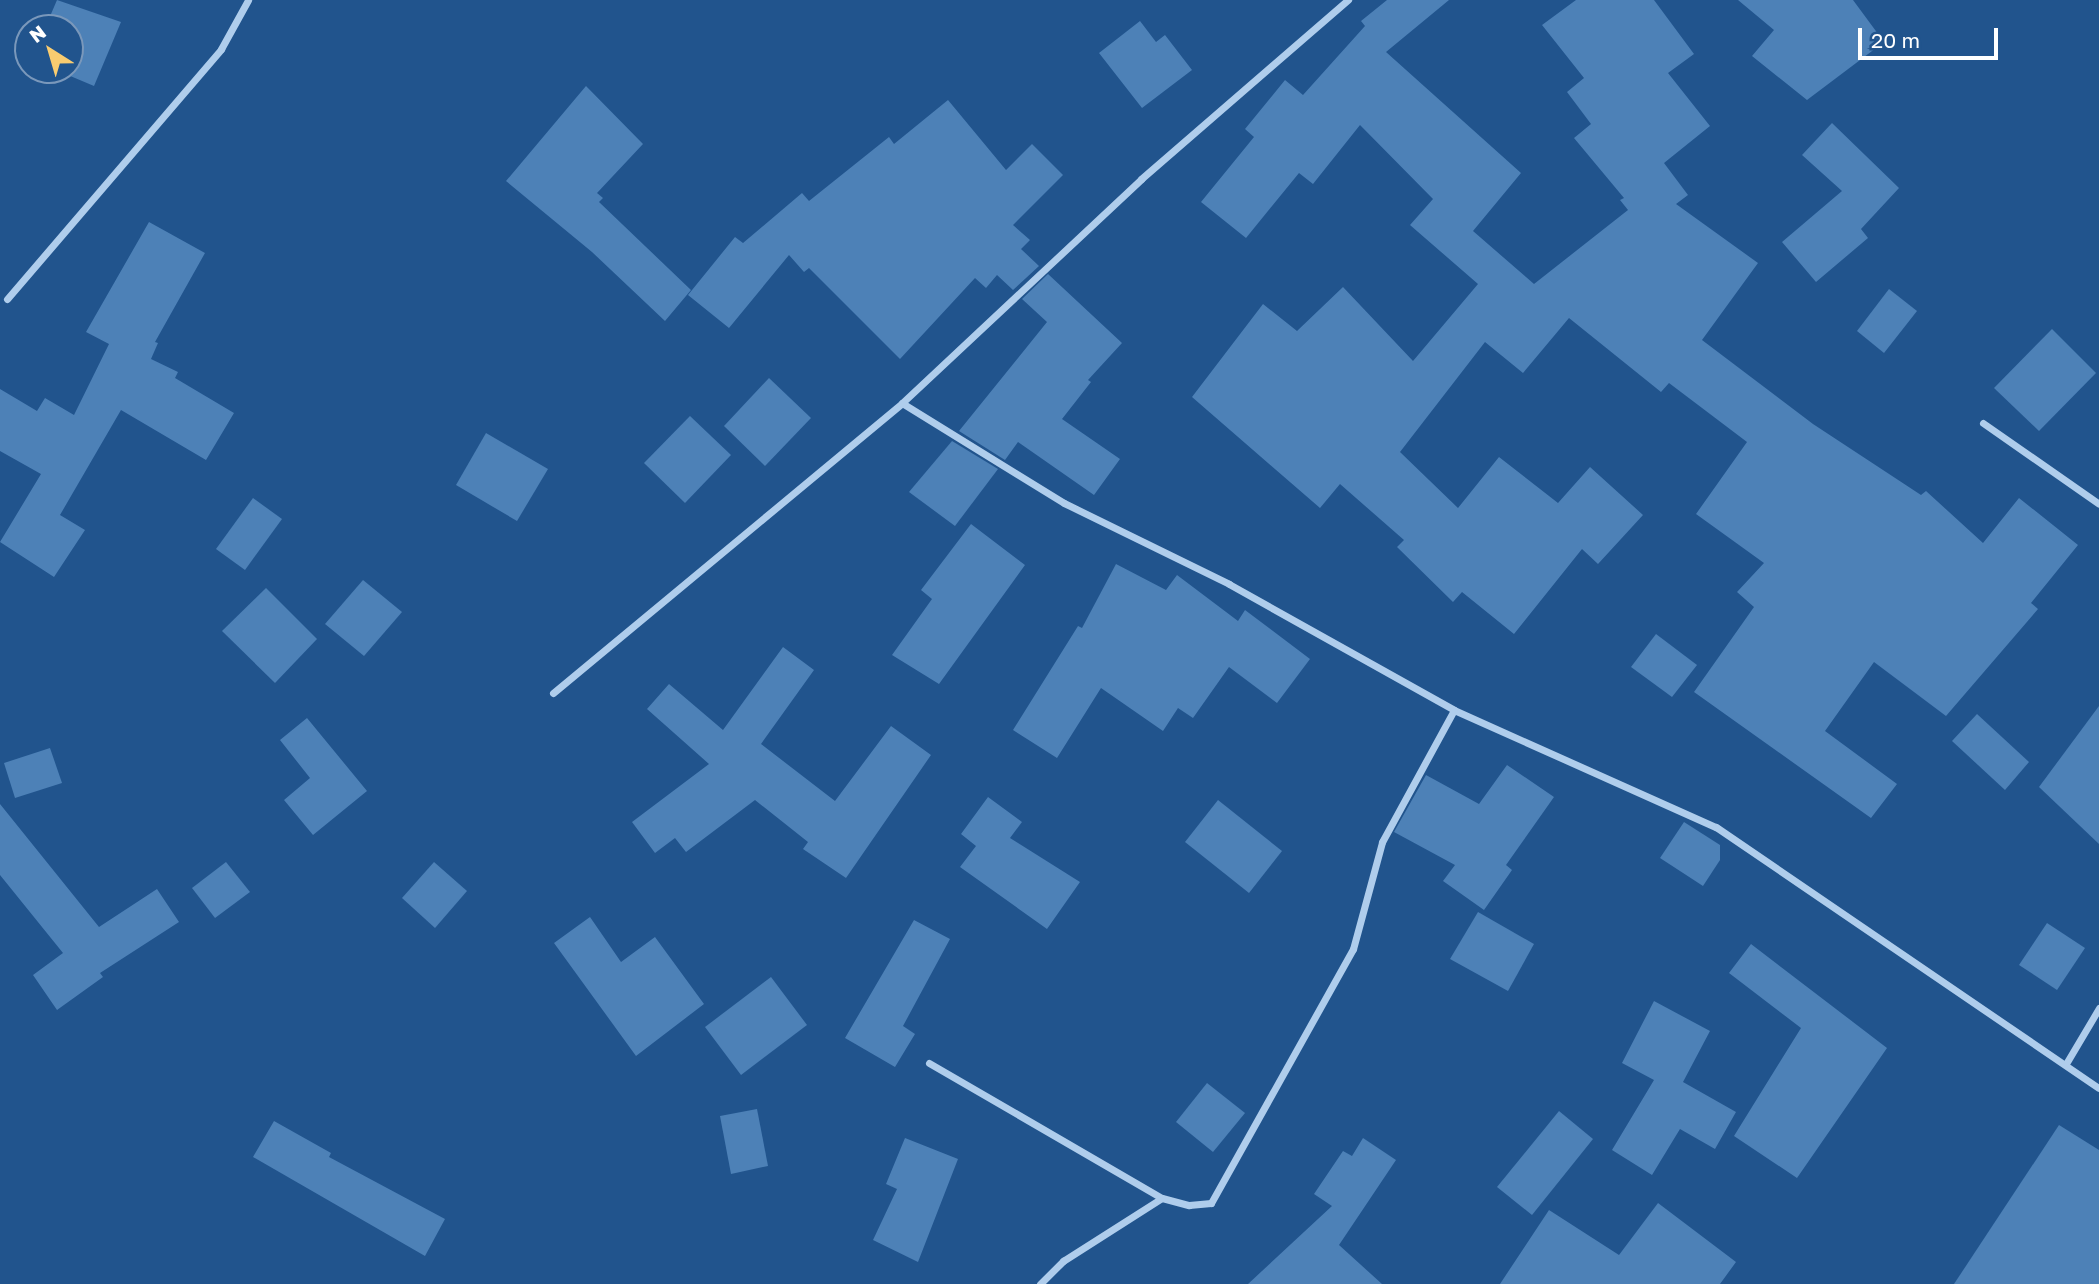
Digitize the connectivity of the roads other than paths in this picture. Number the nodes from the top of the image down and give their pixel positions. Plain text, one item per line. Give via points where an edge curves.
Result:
1 (248, 0) edge
2 (1348, 0) edge
3 (7, 299) dead end
4 (902, 403) junction
5 (1983, 423) dead end
6 (2099, 504) edge
7 (553, 693) dead end
8 (1454, 710) junction
9 (2099, 1008) edge
10 (2067, 1062) junction
11 (929, 1063) dead end
12 (2099, 1088) edge
13 (1162, 1198) junction
14 (1040, 1284) edge

1 - 3 street via 221,49
2 - 4 street via 1141,180
4 - 7 street
4 - 8 street via 1064,503 1229,584
5 - 6 street
8 - 10 street via 1716,827
8 - 13 street via 1382,842 1353,949 1212,1203 1189,1205
9 - 10 street
10 - 12 street
11 - 13 street
13 - 14 street via 1063,1261

